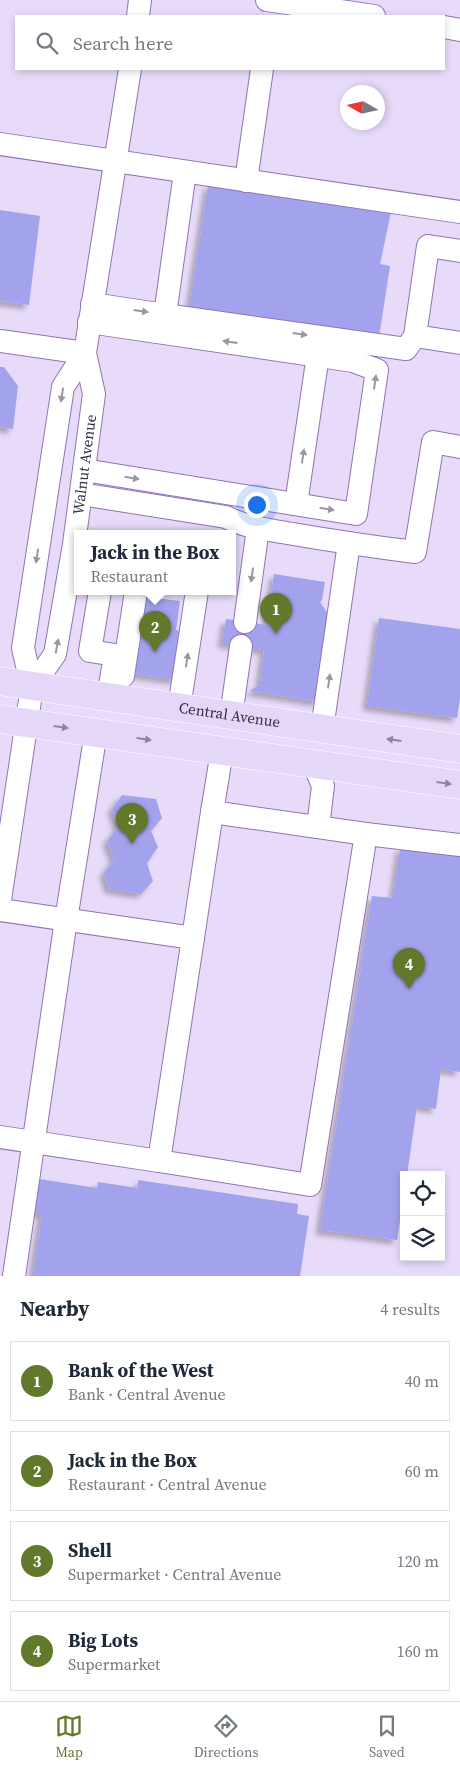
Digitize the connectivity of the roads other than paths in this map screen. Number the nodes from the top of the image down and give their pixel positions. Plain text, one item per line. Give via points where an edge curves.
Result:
1 (140, 0) edge
2 (269, 6) edge
3 (138, 15) edge
4 (364, 15) edge
5 (445, 27) edge
6 (460, 30) edge
7 (130, 70) edge
8 (262, 70) edge
9 (0, 144) edge
10 (115, 162) junction
11 (185, 172) junction
12 (246, 181) junction
13 (460, 212) edge
14 (460, 251) edge
15 (91, 313) junction
16 (165, 315) junction
17 (415, 336) junction
18 (0, 341) edge
19 (460, 343) edge
20 (84, 353) junction
21 (318, 355) junction
22 (460, 447) edge
23 (84, 470) junction
24 (80, 494) junction
25 (296, 504) junction
26 (258, 528) junction
27 (77, 530) edge
28 (349, 543) junction
29 (74, 554) edge
30 (99, 595) edge
31 (135, 595) edge
32 (195, 595) edge
33 (245, 622) dead end
34 (241, 646) dead end
35 (0, 682) edge
36 (32, 687) junction
37 (114, 699) junction
38 (179, 708) junction
39 (231, 716) junction
40 (13, 720) edge
41 (322, 729) junction
42 (96, 732) junction
43 (455, 748) edge
44 (222, 751) junction
45 (314, 764) junction
46 (460, 785) edge
47 (212, 812) junction
48 (318, 827) junction
49 (366, 834) junction
50 (460, 845) edge
51 (0, 900) edge
52 (0, 910) edge
53 (66, 920) junction
54 (193, 938) junction
55 (0, 1136) edge
56 (34, 1142) junction
57 (159, 1161) junction
58 (14, 1276) edge

1 - 3 street
2 - 4 street
5 - 6 street
7 - 10 street, Walnut Avenue
8 - 12 street
9 - 10 street
10 - 11 street
10 - 15 street, Walnut Avenue
11 - 12 street
11 - 16 street
12 - 13 street
14 - 17 street via 428,246
15 -> 16 street
15 - 20 street, Walnut Avenue
21 -> 15 street
16 -> 17 street via 406,349
17 - 19 street
18 - 20 street
20 - 23 street, Walnut Avenue via 94,394
20 -> 36 street, Walnut Avenue via 63,387 23,648
25 -> 21 street
25 -> 21 street via 356,514 377,370 353,361
22 - 28 street via 432,442 415,552
23 - 24 street, Walnut Avenue
23 -> 25 street
24 - 26 street via 226,518
24 - 27 street, Walnut Avenue
26 - 28 street
26 -> 33 street
41 -> 28 street
36 -> 29 street, Walnut Avenue via 55,654
30 - 37 street via 90,651 115,655
31 - 37 street
38 -> 32 street
34 - 39 street
35 - 36 main road, Central Avenue
36 - 37 main road, Central Avenue
36 - 40 street, Walnut Avenue
37 - 38 main road, Central Avenue
38 - 39 main road, Central Avenue
39 - 41 main road, Central Avenue
40 -> 42 main road
40 - 51 street, Walnut Avenue
43 -> 41 main road, Central Avenue
42 -> 44 main road
42 - 53 street
43 - 45 main road via 424,765 338,751 319,756
44 - 45 main road
44 - 47 street
45 -> 46 main road
45 - 48 street via 323,786
47 - 48 street
47 - 54 street
48 - 49 street
49 - 50 street
49 - 57 street via 310,1185
52 - 53 street
53 - 54 street
53 - 56 street
54 - 57 street
55 - 56 street
56 - 57 street
56 - 58 street

